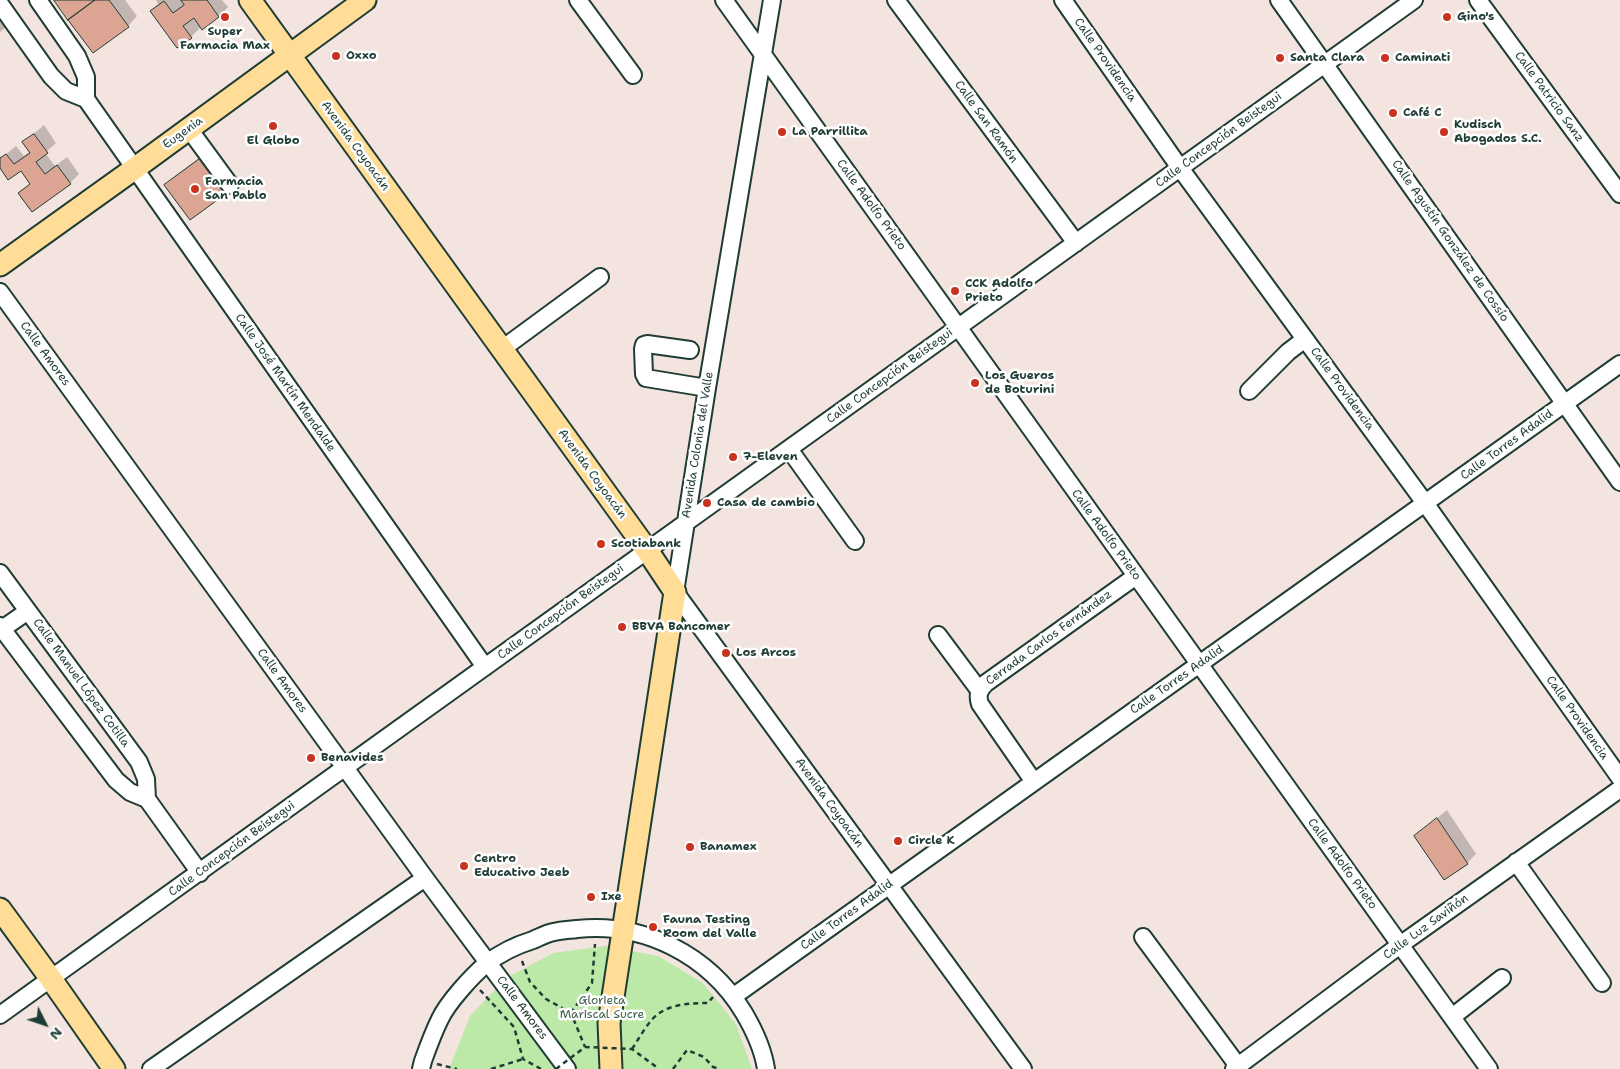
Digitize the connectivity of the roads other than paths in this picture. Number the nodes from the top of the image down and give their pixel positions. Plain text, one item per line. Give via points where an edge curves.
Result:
1 (38, 0) edge
2 (250, 0) edge
3 (365, 0) edge
4 (578, 0) edge
5 (724, 0) edge
6 (772, 0) edge
7 (896, 0) edge
8 (1063, 0) edge
9 (1279, 0) edge
10 (1414, 0) edge
11 (1478, 0) edge
12 (0, 4) edge
13 (290, 55) junction
14 (763, 55) junction
15 (1325, 64) junction
16 (633, 75) dead end
17 (86, 99) junction
18 (189, 129) junction
19 (1180, 168) junction
20 (134, 169) junction
21 (230, 184) dead end
22 (1620, 194) edge
23 (1076, 243) junction
24 (0, 265) edge
25 (600, 277) dead end
26 (0, 292) edge
27 (958, 327) junction
28 (1305, 339) junction
29 (502, 349) junction
30 (690, 350) dead end
31 (1620, 364) edge
32 (707, 388) junction
33 (1249, 391) dead end
34 (1564, 404) junction
35 (788, 449) junction
36 (1620, 482) edge
37 (1425, 503) junction
38 (686, 523) junction
39 (855, 541) dead end
40 (648, 550) junction
41 (0, 573) edge
42 (1136, 576) junction
43 (675, 592) junction
44 (28, 611) junction
45 (1, 628) edge
46 (938, 635) dead end
47 (1199, 664) junction
48 (484, 667) junction
49 (979, 690) junction
50 (345, 767) junction
51 (1620, 778) edge
52 (1034, 782) junction
53 (1620, 789) edge
54 (147, 799) junction
55 (1516, 862) junction
56 (200, 873) junction
57 (425, 878) junction
58 (889, 885) junction
59 (0, 909) edge
60 (623, 930) junction
61 (1142, 937) dead end
62 (1400, 945) junction
63 (488, 963) junction
64 (1502, 978) dead end
65 (51, 979) junction
66 (1602, 983) dead end
67 (730, 991) junction
68 (0, 1015) edge
69 (1452, 1017) junction
70 (1236, 1068) edge
71 (114, 1069) edge
72 (151, 1069) edge
73 (421, 1069) edge
74 (568, 1069) edge
75 (611, 1069) edge
76 (766, 1069) edge
77 (1023, 1069) edge
78 (1489, 1069) edge

1 - 17 street via 77,56 86,77
2 - 13 main road, Avenida Coyoacán
3 - 13 main road, Eugenia
4 - 16 street
5 - 14 street, Calle Adolfo Prieto
6 - 14 street, Avenida Colonia del Valle
7 - 23 street, Calle San Ramón
8 - 19 street, Calle Providencia
9 - 15 street, Calle Agustín González de Cossío
10 - 15 street, Calle Concepción Beistegui
11 - 22 street, Calle Patricio Sanz
12 - 17 street via 51,76 66,91
13 - 18 main road, Eugenia
13 - 29 main road, Avenida Coyoacán
14 - 27 street, Calle Adolfo Prieto
14 - 32 street, Avenida Colonia del Valle
15 - 19 street, Calle Concepción Beistegui
15 - 34 street, Calle Agustín González de Cossío
17 - 20 street, Calle José Martín Mendalde
18 - 20 main road, Eugenia
18 - 21 street
19 - 23 street, Calle Concepción Beistegui
19 - 28 street, Calle Providencia
20 - 24 main road, Eugenia
20 - 48 street, Calle José Martín Mendalde
23 - 27 street, Calle Concepción Beistegui
25 - 29 street
26 - 50 street, Calle Amores
27 - 35 street, Calle Concepción Beistegui
27 - 42 street, Calle Adolfo Prieto
28 - 33 street
28 - 37 street, Calle Providencia
29 - 40 main road, Avenida Coyoacán
30 - 32 street via 647,344 643,349 644,374 646,378
31 - 34 street, Calle Torres Adalid
32 - 38 street, Avenida Colonia del Valle
34 - 36 street, Calle Agustín González de Cossío
34 - 37 street, Calle Torres Adalid
35 - 38 street, Calle Concepción Beistegui
35 - 39 street
37 - 47 street, Calle Torres Adalid
37 - 51 street, Calle Providencia
38 - 40 street, Calle Concepción Beistegui
38 - 43 street, Avenida Colonia del Valle
40 - 43 main road, Avenida Coyoacán
40 - 48 street, Calle Concepción Beistegui
41 - 44 street, Calle Manuel López Cotilla
42 - 47 street, Calle Adolfo Prieto
42 - 49 street, Cerrada Carlos Fernández
43 - 58 street, Avenida Coyoacán
43 - 60 main road, Avenida Colonia del Valle
44 - 45 street
44 - 54 street, Calle Manuel López Cotilla via 139,762 146,779
45 - 54 street, Calle Manuel López Cotilla via 116,780 130,792
46 - 49 street
47 - 52 street, Calle Torres Adalid
47 - 62 street, Calle Adolfo Prieto
48 - 50 street, Calle Concepción Beistegui
49 - 52 street, Cerrada Carlos Fernández via 980,704
50 - 56 street, Calle Concepción Beistegui
50 - 57 street, Calle Amores
52 - 58 street, Calle Torres Adalid
53 - 55 street, Calle Luz Saviñón
54 - 56 street, Calle Manuel López Cotilla
55 - 62 street, Calle Luz Saviñón
55 - 66 street
56 - 65 street, Calle Concepción Beistegui
57 - 63 street, Calle Amores
57 - 72 street
58 - 67 street, Calle Torres Adalid
58 - 77 street, Avenida Coyoacán
59 - 65 main road
60 - 63 street via 596,927 555,932 516,946
60 - 67 street via 662,941 688,955
60 - 75 main road, Avenida Colonia del Valle via 609,1024
61 - 70 street
62 - 69 street, Calle Adolfo Prieto
62 - 70 street, Calle Luz Saviñón
63 - 73 street via 469,979 440,1017
63 - 74 street, Calle Amores
64 - 69 street
65 - 68 street, Calle Concepción Beistegui
65 - 71 main road
67 - 76 street via 752,1027
69 - 78 street, Calle Adolfo Prieto

